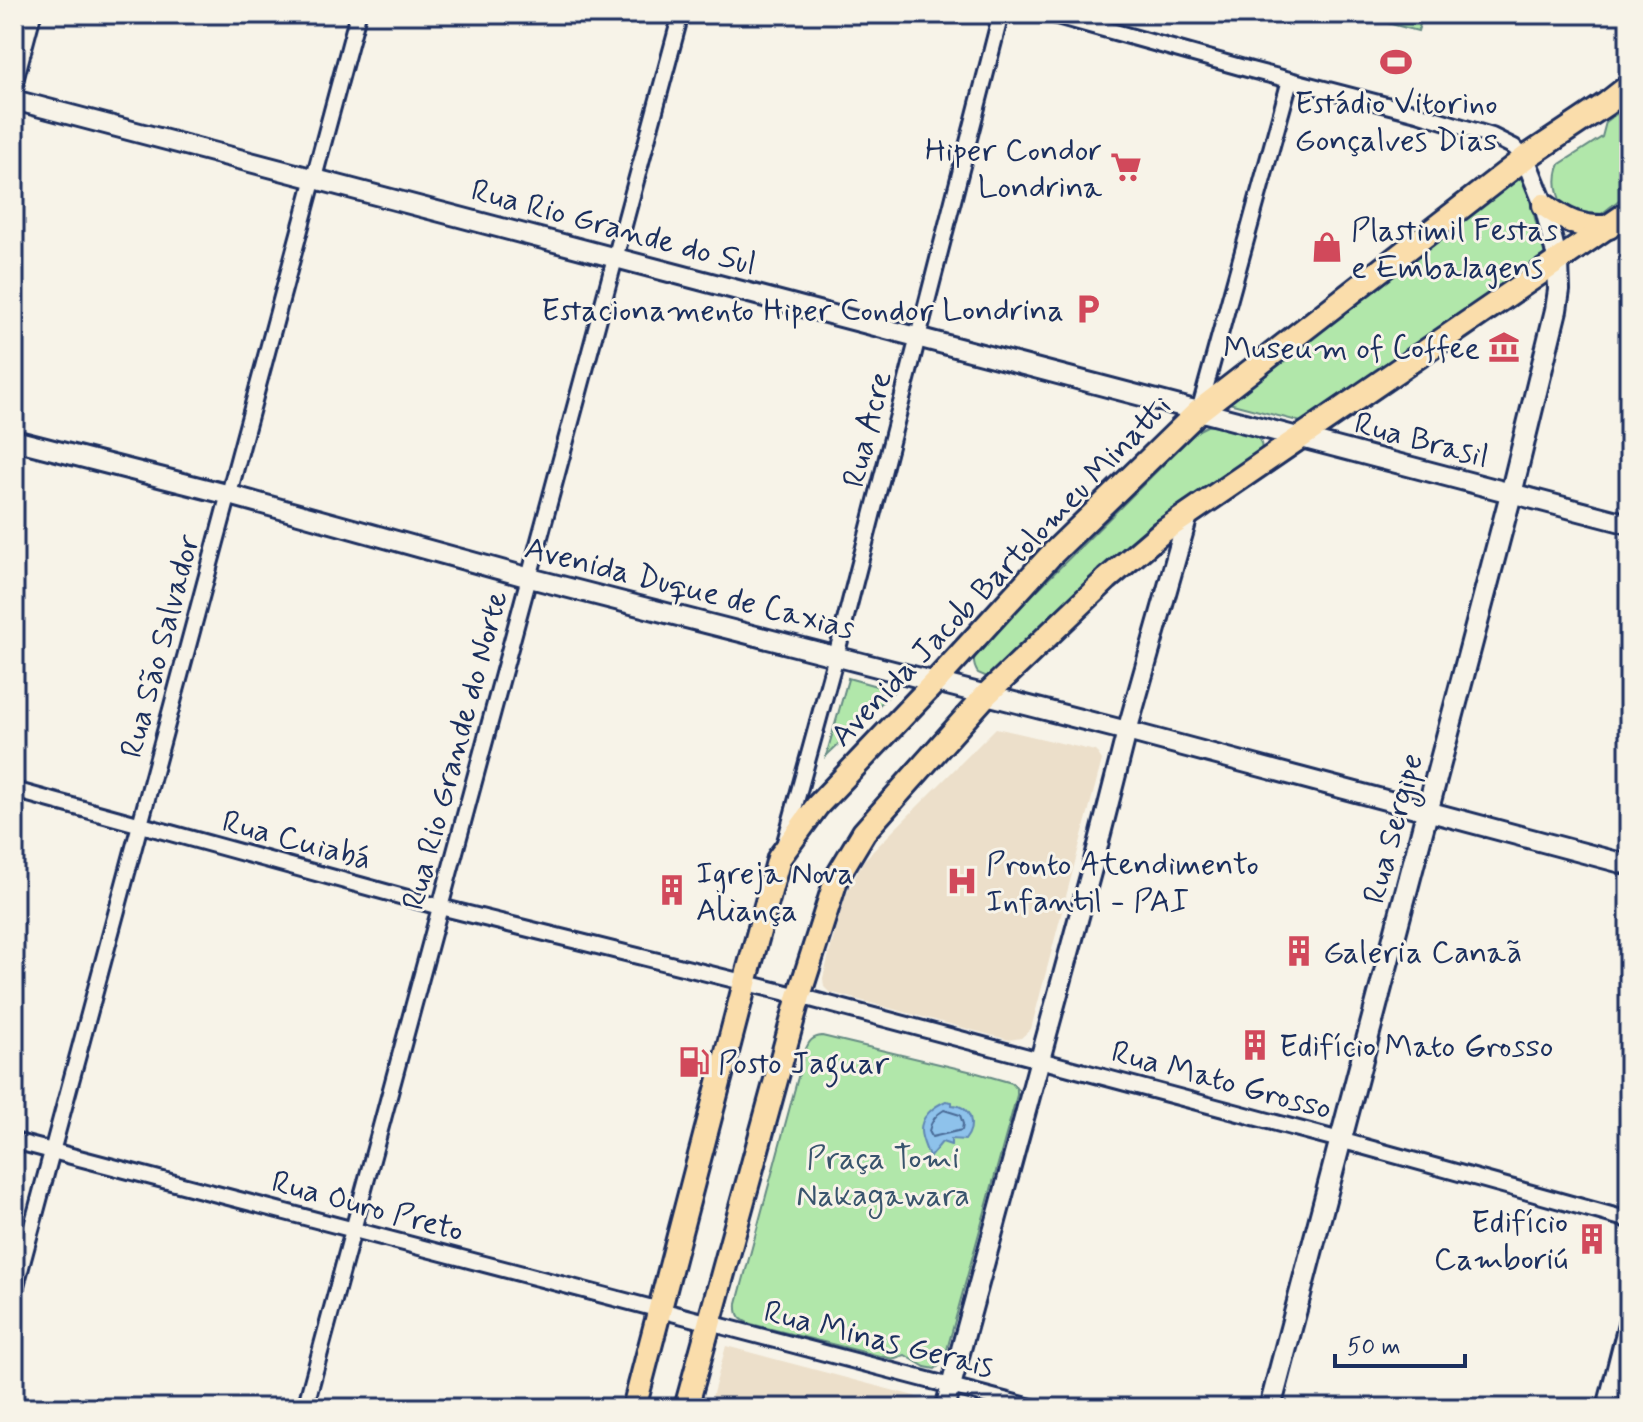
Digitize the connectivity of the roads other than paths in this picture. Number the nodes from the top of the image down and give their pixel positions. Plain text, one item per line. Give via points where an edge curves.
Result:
1 (33, 14) edge
2 (358, 14) edge
3 (681, 14) edge
4 (1001, 14) edge
5 (1050, 14) edge
6 (1290, 80) junction
7 (14, 85) edge
8 (1629, 86) edge
9 (14, 100) edge
10 (1525, 158) junction
11 (315, 178) junction
12 (1544, 205) junction
13 (1629, 212) edge
14 (1609, 227) junction
15 (614, 257) junction
16 (1558, 262) junction
17 (918, 337) junction
18 (1199, 411) junction
19 (1300, 437) junction
20 (14, 440) edge
21 (1511, 494) junction
22 (230, 495) junction
23 (1189, 512) junction
24 (1629, 524) edge
25 (530, 578) junction
26 (836, 656) junction
27 (935, 682) junction
28 (986, 695) junction
29 (1127, 731) junction
30 (14, 790) edge
31 (1428, 812) junction
32 (140, 825) junction
33 (779, 858) junction
34 (1629, 865) edge
35 (440, 907) junction
36 (745, 983) junction
37 (799, 996) junction
38 (1040, 1060) junction
39 (1340, 1140) junction
40 (14, 1141) edge
41 (52, 1151) junction
42 (1629, 1220) edge
43 (353, 1230) junction
44 (14, 1293) edge
45 (661, 1311) junction
46 (1629, 1321) edge
47 (708, 1323) junction
48 (951, 1385) junction
49 (305, 1408) edge
50 (634, 1408) edge
51 (686, 1408) edge
52 (945, 1408) edge
53 (1035, 1408) edge
54 (1270, 1408) edge
55 (1607, 1408) edge

1 - 7 street
2 - 11 street, Rua São Salvador
3 - 15 street, Rua Rio Grande do Norte
4 - 17 street, Rua Acre
5 - 6 street
6 - 10 street via 1471,129 1514,147
6 - 18 street
8 - 10 main road, Avenida Jacob Bartolomeu Minatti
9 - 11 street, Rua Rio Grande do Sul
10 - 12 street
10 - 18 main road, Avenida Jacob Bartolomeu Minatti
11 - 15 street, Rua Rio Grande do Sul
11 - 22 street, Rua São Salvador
12 - 14 main road via 1573,224
12 - 16 street
13 - 14 main road
14 - 16 main road
15 - 17 street, Rua Rio Grande do Sul
15 - 25 street, Rua Rio Grande do Norte
16 - 19 main road
16 - 21 main road, Rua Sergipe via 1556,310
17 - 18 street, Rua Rio Grande do Sul
17 - 26 street, Rua Acre
18 - 19 street, Rua Brasil
18 - 27 main road, Avenida Jacob Bartolomeu Minatti via 1051,555
19 - 21 street, Rua Brasil
19 - 23 main road
20 - 22 street, Avenida Duque de Caxias
21 - 24 street, Rua Brasil
21 - 31 main road, Rua Sergipe
22 - 25 street, Avenida Duque de Caxias
22 - 32 street, Rua São Salvador
23 - 28 main road via 1107,579
23 - 29 street
25 - 26 street, Avenida Duque de Caxias
25 - 35 street, Rua Rio Grande do Norte
26 - 27 street, Avenida Duque de Caxias
26 - 33 street, Rua Acre
27 - 28 street, Avenida Duque de Caxias
27 - 33 main road, Avenida Jacob Bartolomeu Minatti via 817,806
28 - 29 street, Avenida Duque de Caxias
28 - 37 main road via 864,832 837,877
29 - 31 street, Avenida Duque de Caxias
29 - 38 street
30 - 32 street, Rua Cuiabá
31 - 34 street, Avenida Duque de Caxias
31 - 39 main road, Rua Sergipe
32 - 35 street, Rua Cuiabá
32 - 41 street, Rua São Salvador
33 - 36 main road
35 - 36 street, Rua Cuiabá
35 - 43 street, Rua Rio Grande do Norte
36 - 37 street, Rua Cuiabá
36 - 45 main road
37 - 38 street, Rua Mato Grosso
37 - 47 main road
38 - 39 street, Rua Mato Grosso
38 - 48 street
39 - 42 street, Rua Mato Grosso
39 - 54 main road, Rua Sergipe
40 - 41 street, Rua Ouro Preto
41 - 43 street, Rua Ouro Preto
41 - 44 street, Rua São Salvador
43 - 45 street, Rua Ouro Preto
43 - 49 street, Rua Rio Grande do Norte
45 - 47 street, Rua Ouro Preto
45 - 50 main road
46 - 55 street
47 - 48 street, Rua Minas Gerais
47 - 51 main road
48 - 52 street
48 - 53 street, Rua Minas Gerais

